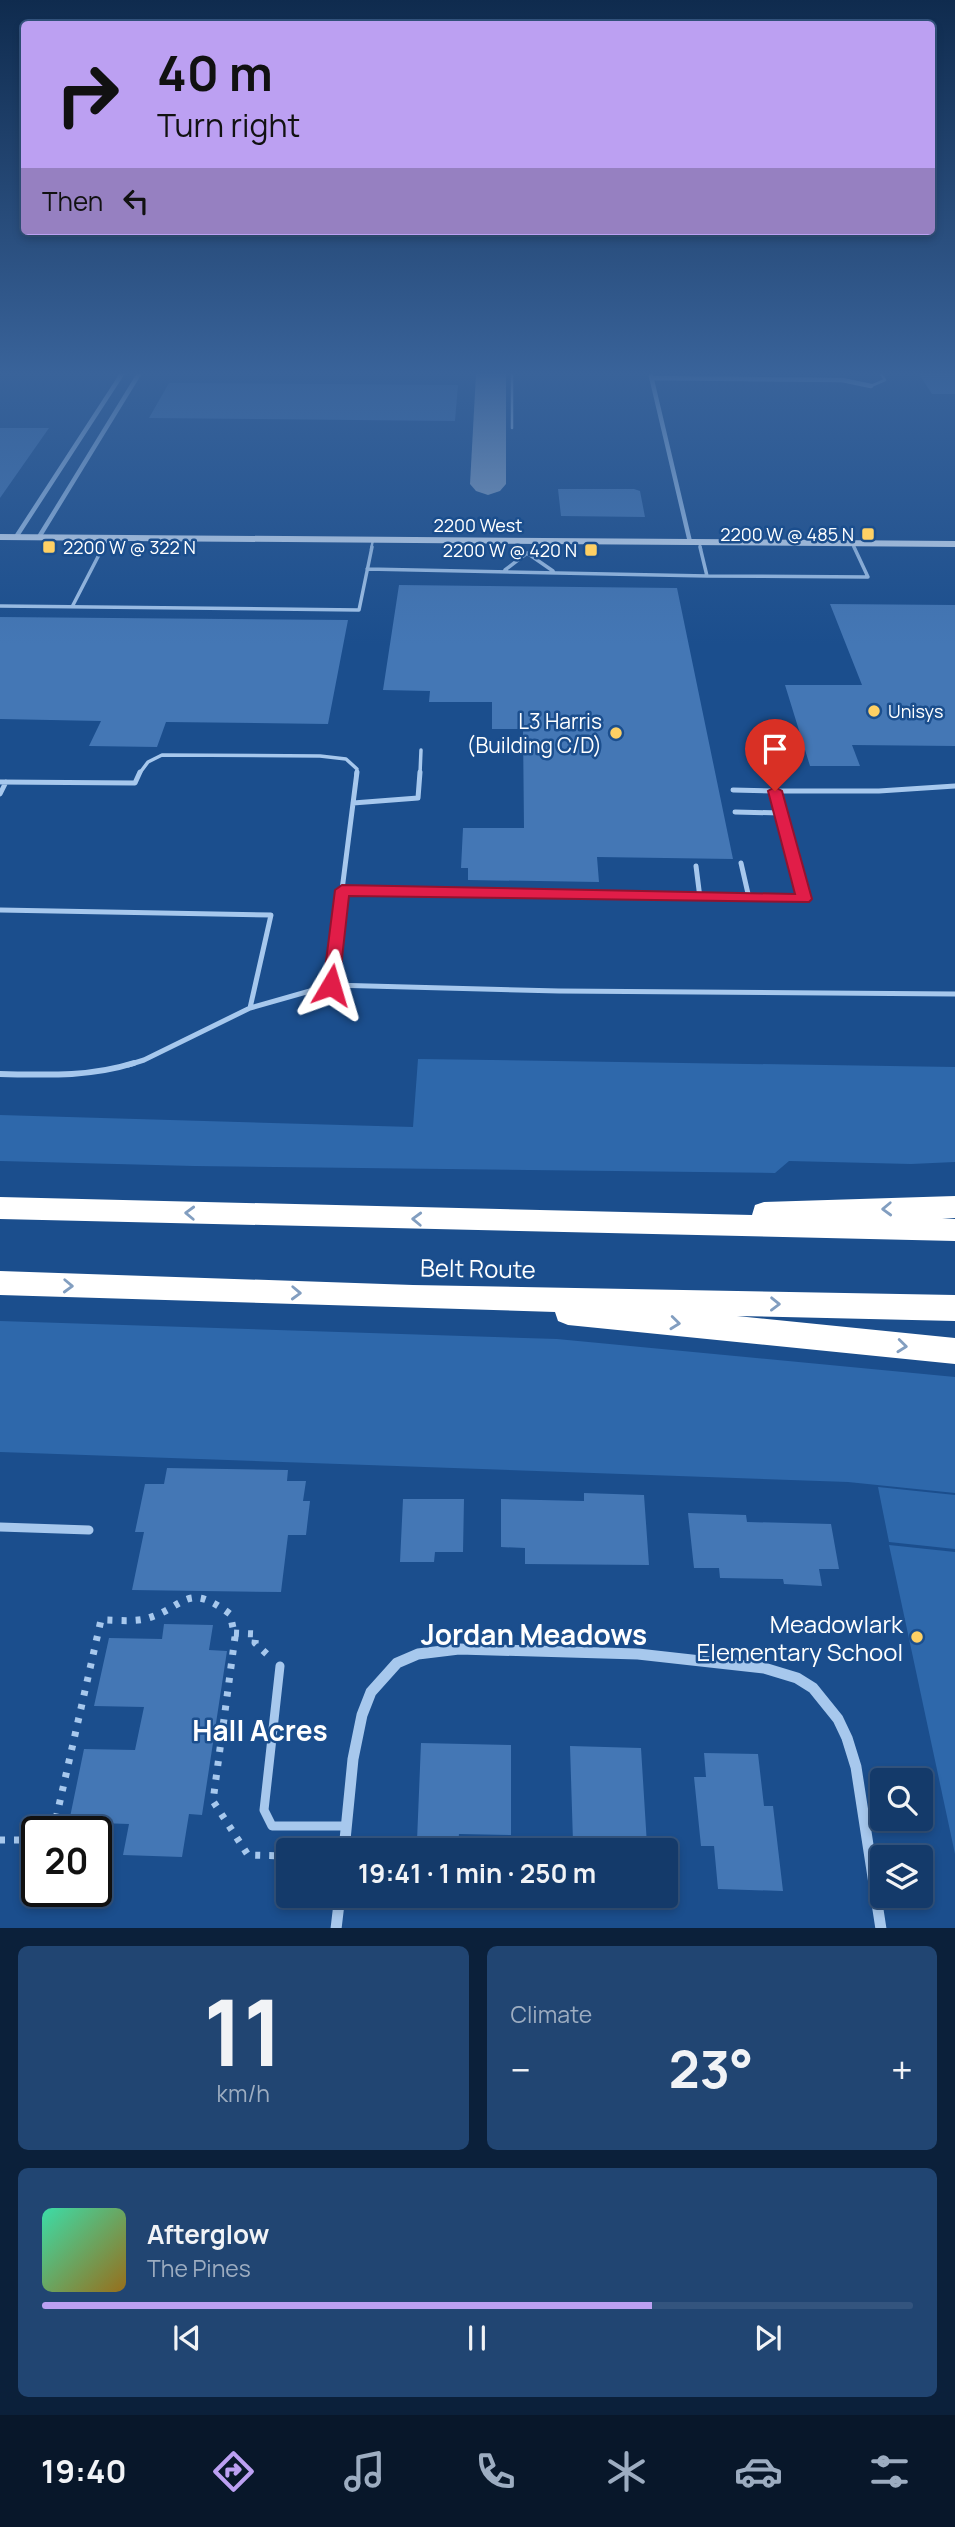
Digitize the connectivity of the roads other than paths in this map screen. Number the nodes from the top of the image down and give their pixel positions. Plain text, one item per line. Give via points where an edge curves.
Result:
1 (63, 464) edge
2 (84, 464) edge
3 (674, 464) edge
4 (0, 537) edge
5 (16, 537) junction
6 (39, 537) junction
7 (107, 538) junction
8 (373, 540) junction
9 (528, 541) junction
10 (694, 542) junction
11 (852, 543) junction
12 (955, 544) edge
13 (527, 553) junction
14 (367, 569) junction
15 (505, 570) junction
16 (553, 571) junction
17 (707, 576) junction
18 (0, 606) edge
19 (72, 607) junction
20 (422, 750) dead end
21 (3, 782) edge
22 (955, 786) edge
23 (733, 790) dead end
24 (775, 791) junction
25 (0, 794) edge
26 (353, 803) junction
27 (735, 812) dead end
28 (781, 813) junction
29 (741, 863) dead end
30 (696, 866) dead end
31 (342, 890) junction
32 (700, 898) junction
33 (749, 898) junction
34 (0, 910) edge
35 (331, 985) junction
36 (955, 995) edge
37 (250, 1008) junction
38 (0, 1074) edge
39 (955, 1207) edge
40 (0, 1208) edge
41 (485, 1221) junction
42 (955, 1230) edge
43 (0, 1283) edge
44 (412, 1297) junction
45 (955, 1308) edge
46 (955, 1351) edge
47 (0, 1527) edge
48 (89, 1530) dead end
49 (280, 1666) dead end
50 (346, 1826) junction
51 (345, 1838) edge
52 (338, 1908) edge
53 (336, 1928) edge
54 (881, 1928) edge

1 - 5 street
2 - 6 street
3 - 10 street
4 - 5 street, 2200 West
5 - 6 street, 2200 West
6 - 7 street, 2200 West
7 - 8 street, 2200 West
7 - 19 lane
8 - 9 street, 2200 West
8 - 14 lane
9 - 10 street, 2200 West
9 - 13 lane
10 - 11 street, 2200 West
10 - 17 lane
11 - 12 street, 2200 West
11 - 17 lane via 868,577
13 - 15 lane
13 - 16 lane
14 - 15 lane
14 - 19 lane via 359,610
15 - 16 lane
16 - 17 lane
18 - 19 lane
20 - 26 lane via 418,798
21 - 25 lane
21 - 26 lane via 135,783 142,765 162,755 320,756 346,759 357,769
22 - 24 lane
23 - 24 lane
24 - 28 lane
26 - 31 lane
27 - 28 lane
28 - 33 lane via 804,899
29 - 33 lane
30 - 32 lane
31 - 32 lane
31 - 35 lane
32 - 33 lane
34 - 37 lane via 271,915
35 - 36 lane
35 - 37 lane
37 - 38 lane via 144,1060 108,1071
39 -> 41 highway
41 -> 40 highway
41 - 42 highway
43 -> 44 highway, Belt Route
44 -> 45 highway, Belt Route
44 -> 46 highway
47 - 48 lane
49 - 50 lane via 266,1819 272,1826
50 - 51 street
50 - 54 street via 353,1759 371,1692 397,1663 418,1654 459,1649 638,1654 780,1671 813,1688 847,1738 856,1767
52 - 53 street

